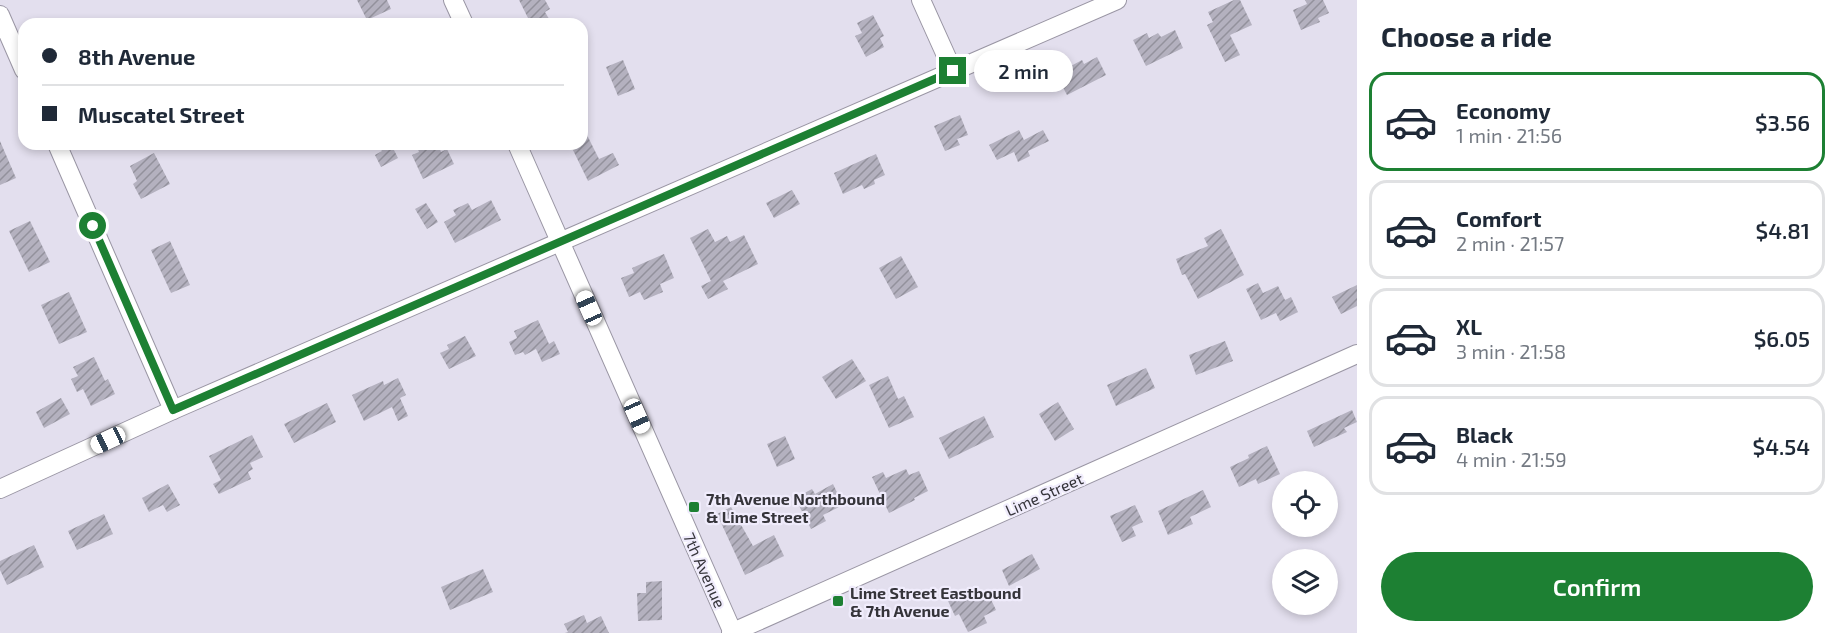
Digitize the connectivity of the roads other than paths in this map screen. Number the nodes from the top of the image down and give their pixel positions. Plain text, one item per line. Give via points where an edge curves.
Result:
1 (453, 0) edge
2 (921, 0) edge
3 (1117, 0) edge
4 (0, 15) edge
5 (461, 18) edge
6 (18, 56) edge
7 (953, 71) junction
8 (60, 150) edge
9 (520, 150) edge
10 (561, 243) junction
11 (1357, 354) edge
12 (173, 410) junction
13 (0, 489) edge
14 (732, 633) edge

1 - 5 street
2 - 7 street
3 - 7 street
4 - 6 street
7 - 10 street
8 - 12 street
9 - 10 street, 7th Avenue
10 - 12 street
10 - 14 street, 7th Avenue
11 - 14 street, Lime Street
12 - 13 street

